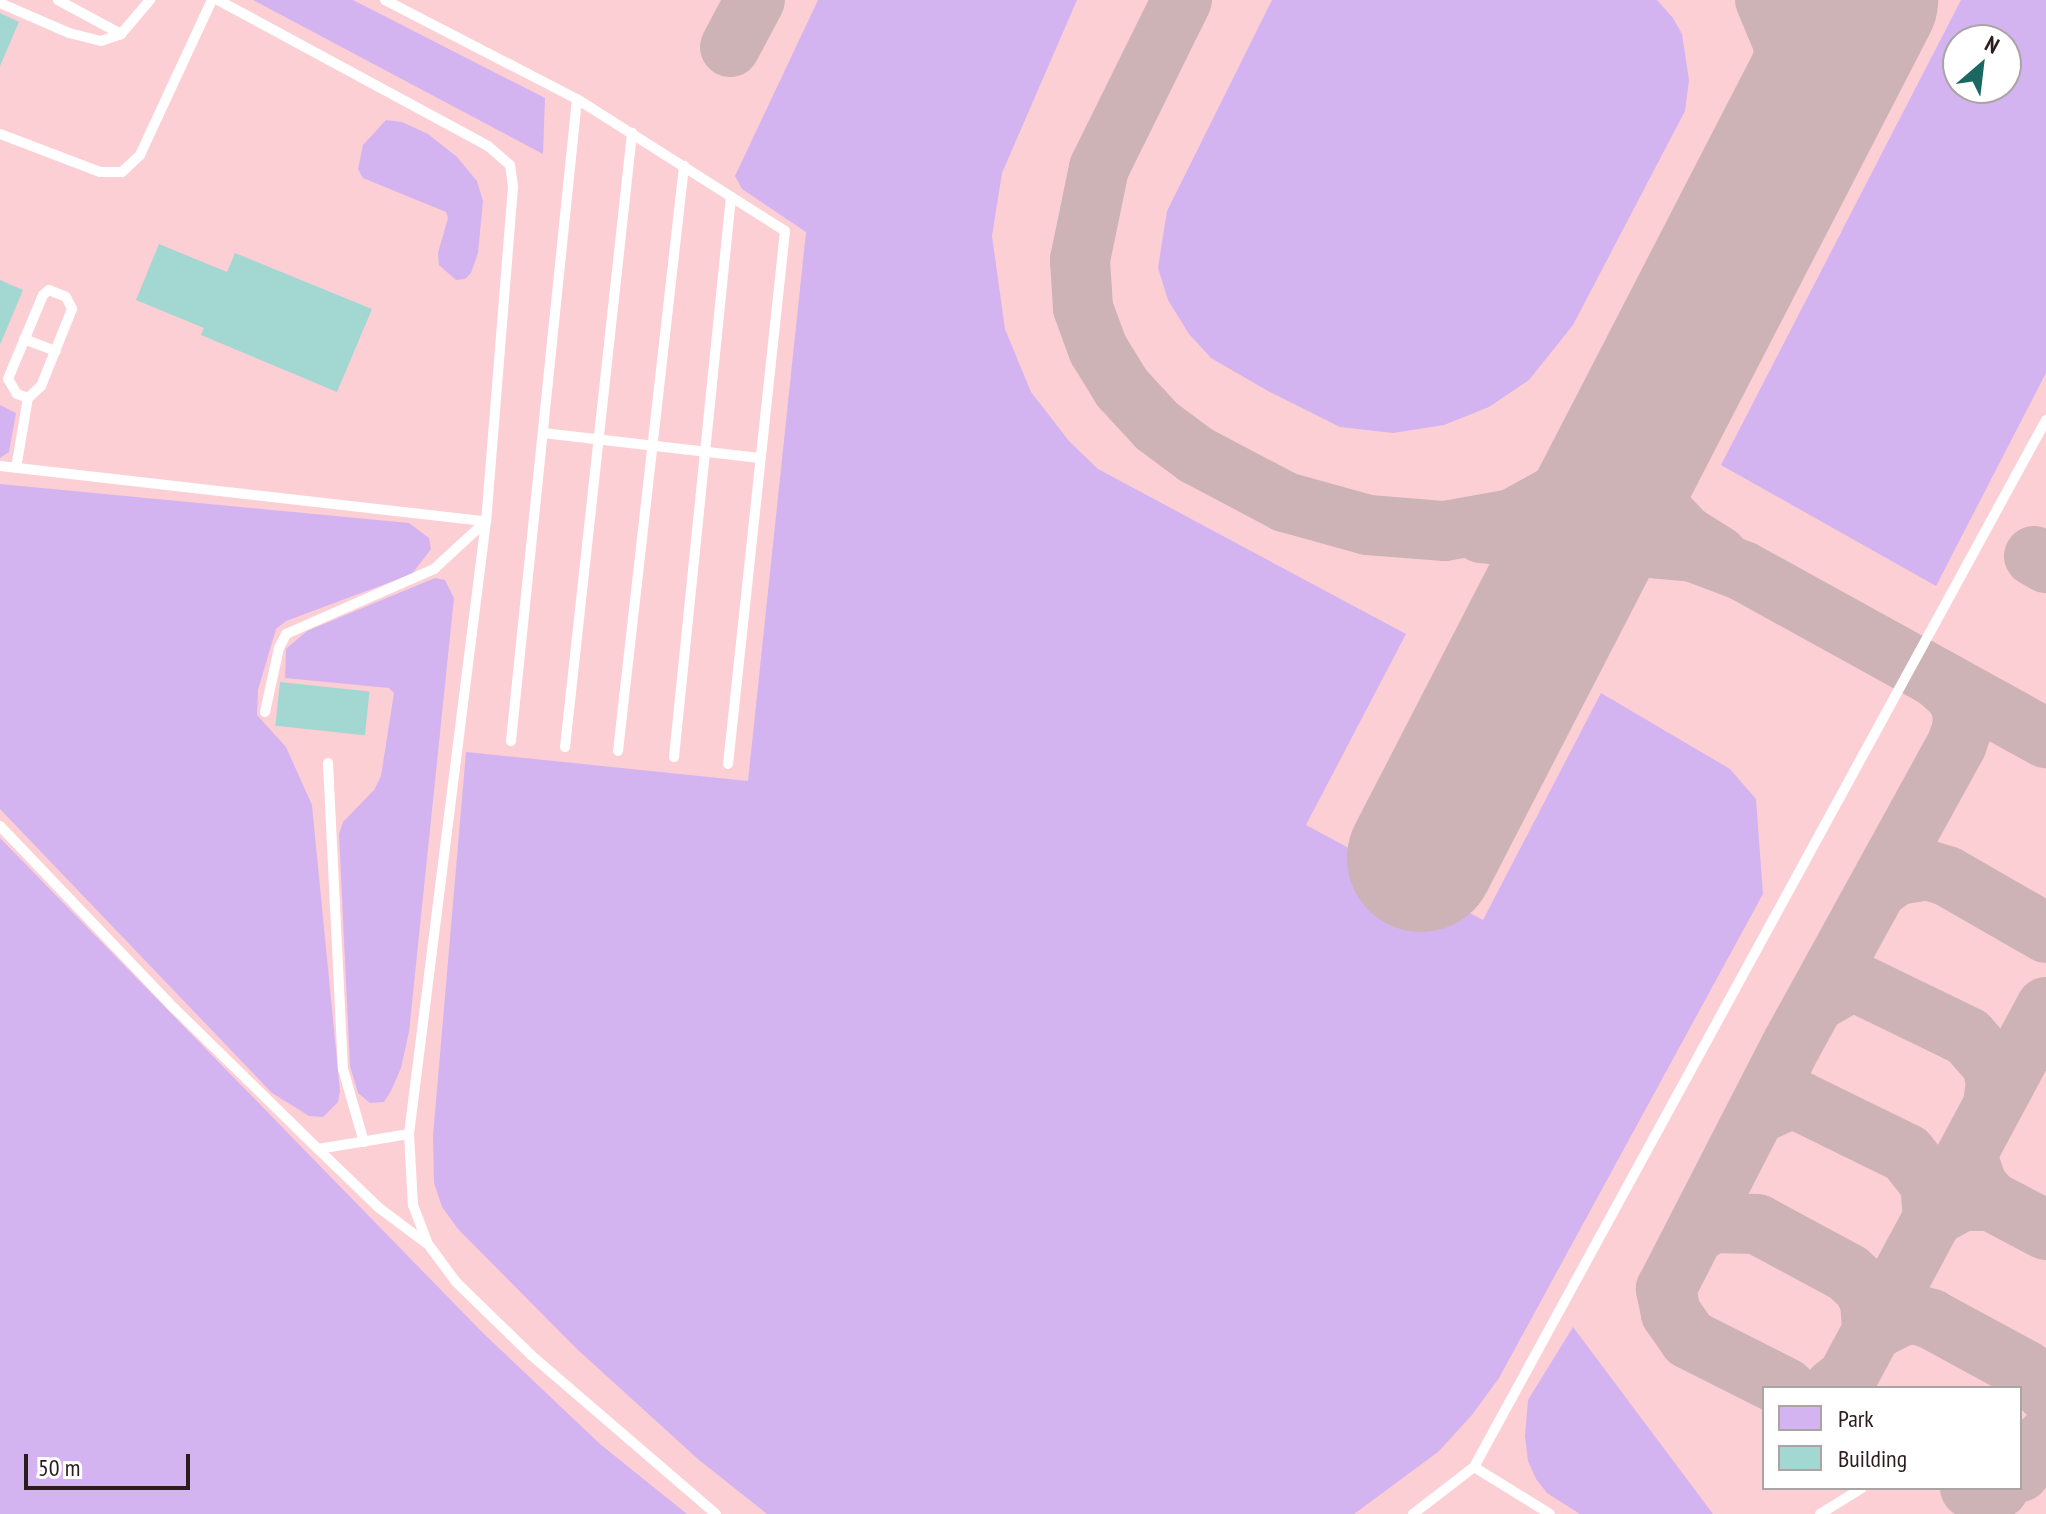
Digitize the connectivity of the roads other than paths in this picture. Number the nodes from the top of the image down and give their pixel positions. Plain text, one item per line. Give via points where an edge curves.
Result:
1 (58, 0) edge
2 (150, 0) edge
3 (215, 0) edge
4 (385, 0) edge
5 (0, 3) edge
6 (121, 34) junction
7 (577, 99) junction
8 (632, 133) junction
9 (0, 134) edge
10 (684, 166) junction
11 (731, 197) junction
12 (24, 339) junction
13 (56, 351) junction
14 (28, 398) junction
15 (2046, 420) edge
16 (543, 433) junction
17 (599, 439) junction
18 (653, 446) junction
19 (705, 452) junction
20 (760, 458) junction
21 (0, 466) edge
22 (16, 468) junction
23 (486, 521) junction
24 (265, 712) dead end
25 (511, 741) dead end
26 (565, 747) dead end
27 (618, 751) dead end
28 (674, 757) dead end
29 (328, 763) dead end
30 (728, 764) dead end
31 (0, 826) edge
32 (409, 1134) junction
33 (364, 1142) junction
34 (318, 1149) junction
35 (428, 1244) junction
36 (1474, 1467) junction
37 (1859, 1490) edge
38 (716, 1514) edge
39 (1413, 1514) edge
40 (1550, 1514) edge
41 (1820, 1514) edge

1 - 6 lane
2 - 6 lane
3 - 9 lane via 140,155 122,172 100,172
3 - 23 lane via 488,146 510,165 513,187
4 - 7 lane
5 - 6 lane via 69,33 101,41
7 - 8 lane
7 - 16 lane
8 - 10 lane
8 - 17 lane
10 - 11 lane
10 - 18 lane
11 - 19 lane
11 - 20 lane via 785,231
12 - 13 lane
12 - 13 lane via 49,290 71,302 72,309
12 - 14 lane via 8,379 17,394
13 - 14 lane via 41,386
14 - 22 lane
15 - 36 lane
16 - 17 lane
16 - 25 lane
17 - 18 lane
17 - 26 lane
18 - 19 lane
18 - 27 lane
19 - 20 lane
19 - 28 lane
20 - 30 lane
21 - 22 lane
22 - 23 lane
23 - 24 lane via 434,569 286,634
23 - 32 lane
29 - 33 lane via 343,1069
31 - 34 lane
32 - 33 lane
32 - 35 lane via 413,1205
33 - 34 lane
34 - 35 lane via 378,1207
35 - 38 lane via 456,1282 531,1355
36 - 39 lane
36 - 40 lane
37 - 41 lane

